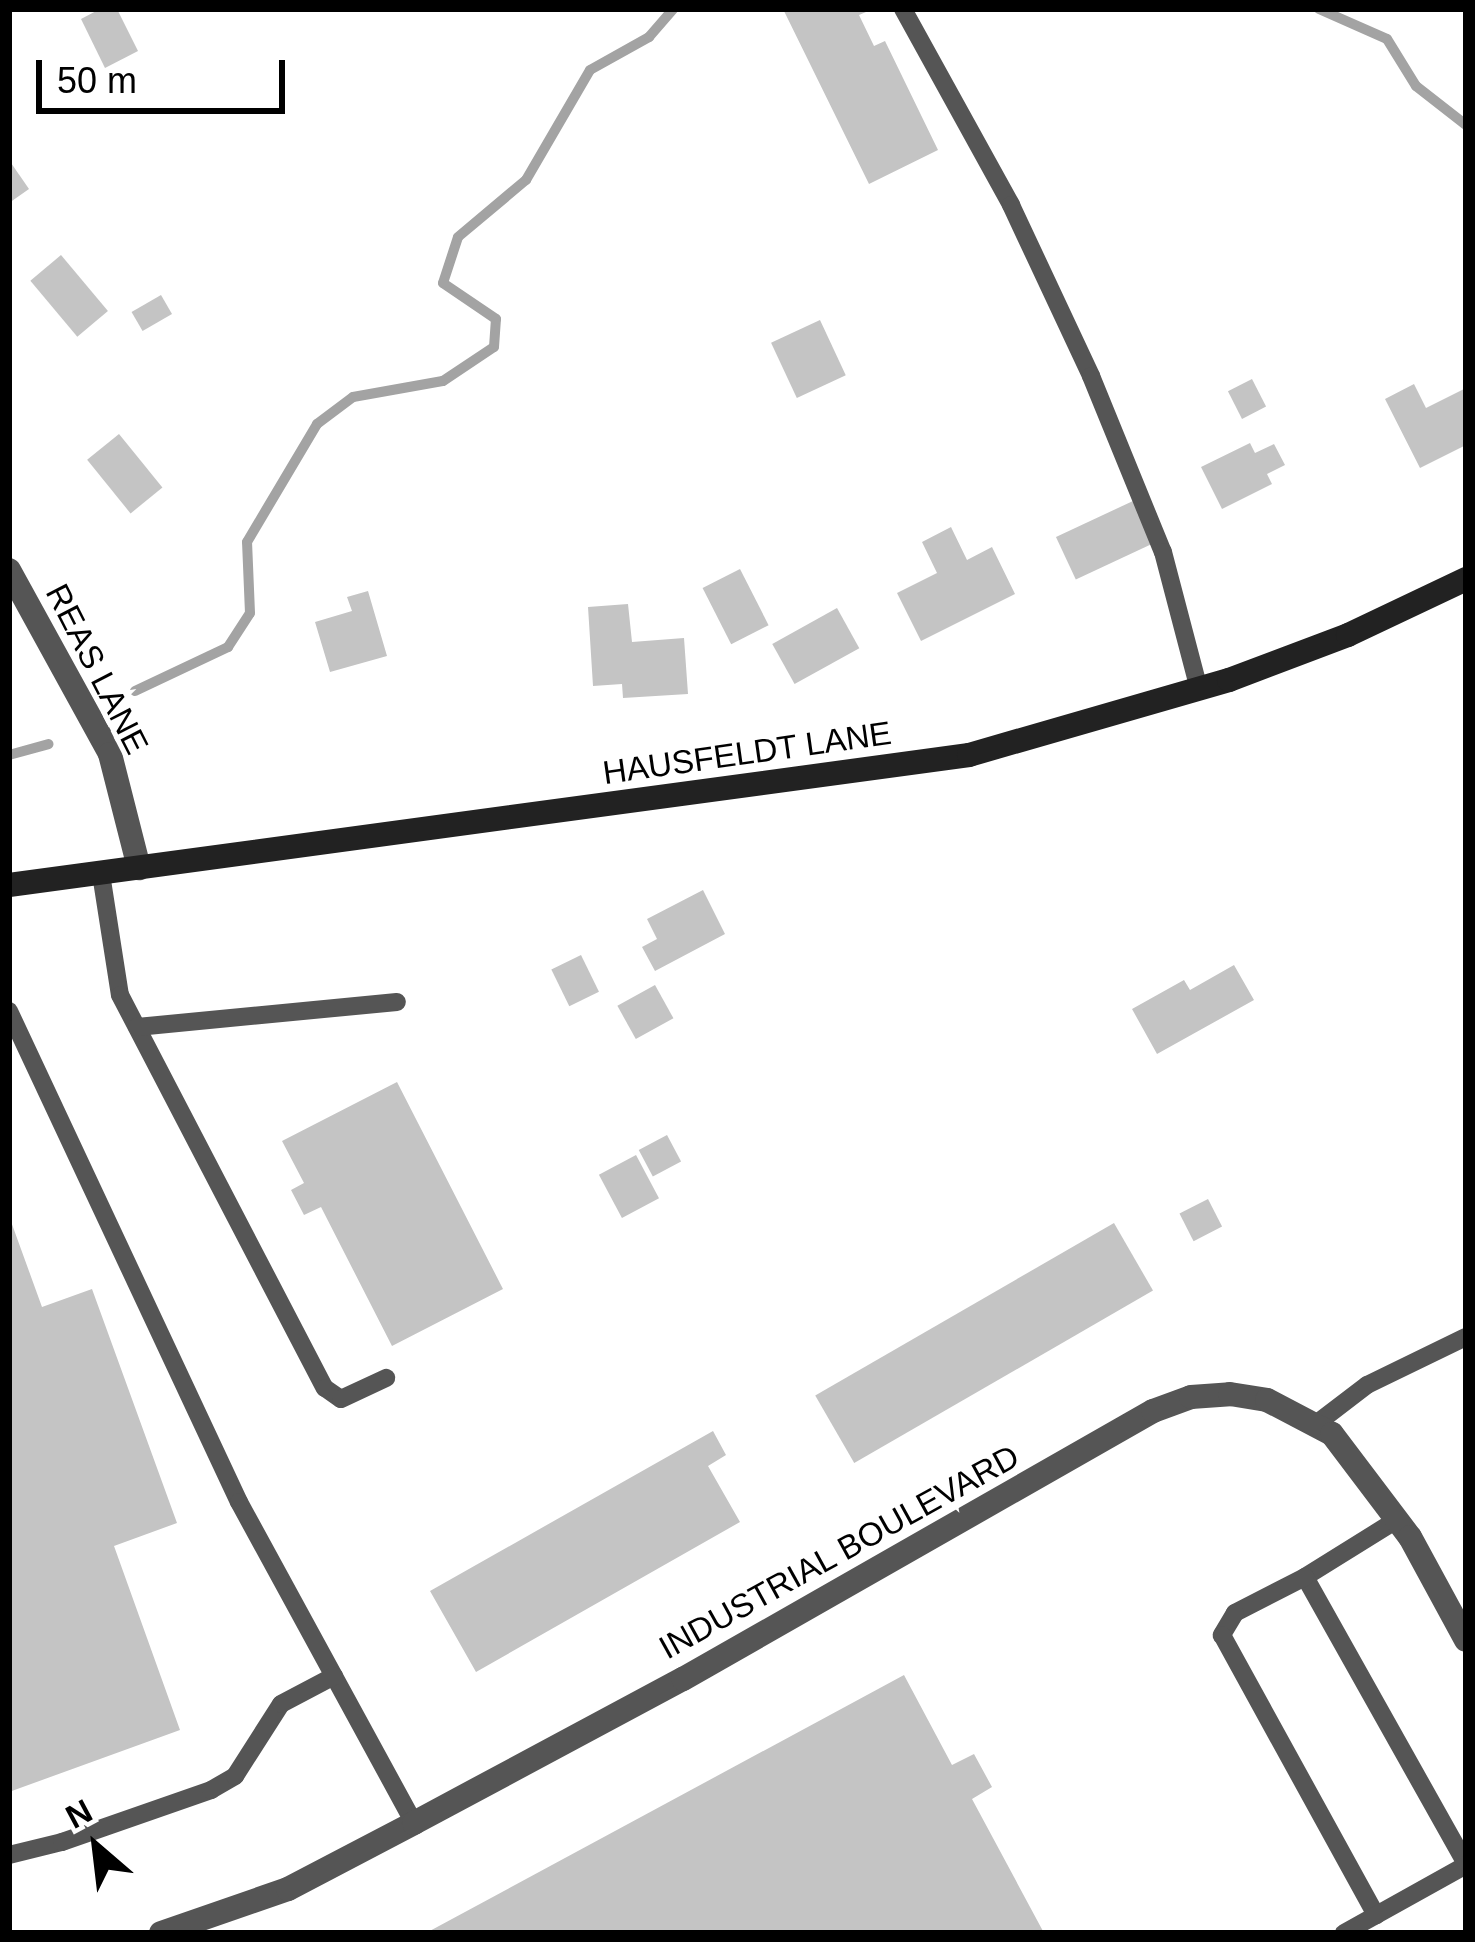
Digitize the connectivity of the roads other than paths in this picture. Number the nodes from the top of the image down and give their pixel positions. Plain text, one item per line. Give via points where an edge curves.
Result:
1 (903, 9) edge
2 (9, 570) edge
3 (1466, 579) edge
4 (1199, 689) junction
5 (139, 868) junction
6 (101, 874) junction
7 (9, 885) edge
8 (397, 1002) dead end
9 (9, 1011) edge
10 (137, 1027) junction
11 (1466, 1336) edge
12 (386, 1378) dead end
13 (1316, 1424) junction
14 (1398, 1519) junction
15 (1305, 1577) junction
16 (1466, 1640) edge
17 (334, 1676) junction
18 (414, 1823) junction
19 (9, 1855) edge
20 (1466, 1864) edge
21 (1376, 1915) junction
22 (161, 1933) edge
23 (1344, 1933) edge

1 - 4 lane via 1011,205 1091,376 1163,551
2 - 5 street, REAS LANE via 110,754
3 - 4 street, HAUSFELDT LANE via 1348,635
4 - 5 street, HAUSFELDT LANE via 969,755
5 - 6 street, HAUSFELDT LANE
6 - 7 street, HAUSFELDT LANE
6 - 10 lane via 113,973
8 - 10 lane
9 - 17 lane via 239,1502
10 - 12 lane via 326,1388 340,1399
11 - 13 lane via 1367,1385
13 - 14 street, INDUSTRIAL BOULEVARD
13 - 18 street, INDUSTRIAL BOULEVARD via 1267,1400 1230,1394 1154,1411
14 - 15 lane
14 - 16 street, INDUSTRIAL BOULEVARD
15 - 20 lane
15 - 21 lane via 1235,1613 1222,1635
17 - 18 lane
17 - 19 lane via 281,1704 235,1776 211,1790
18 - 22 street, INDUSTRIAL BOULEVARD via 288,1888
20 - 21 lane
21 - 23 lane

